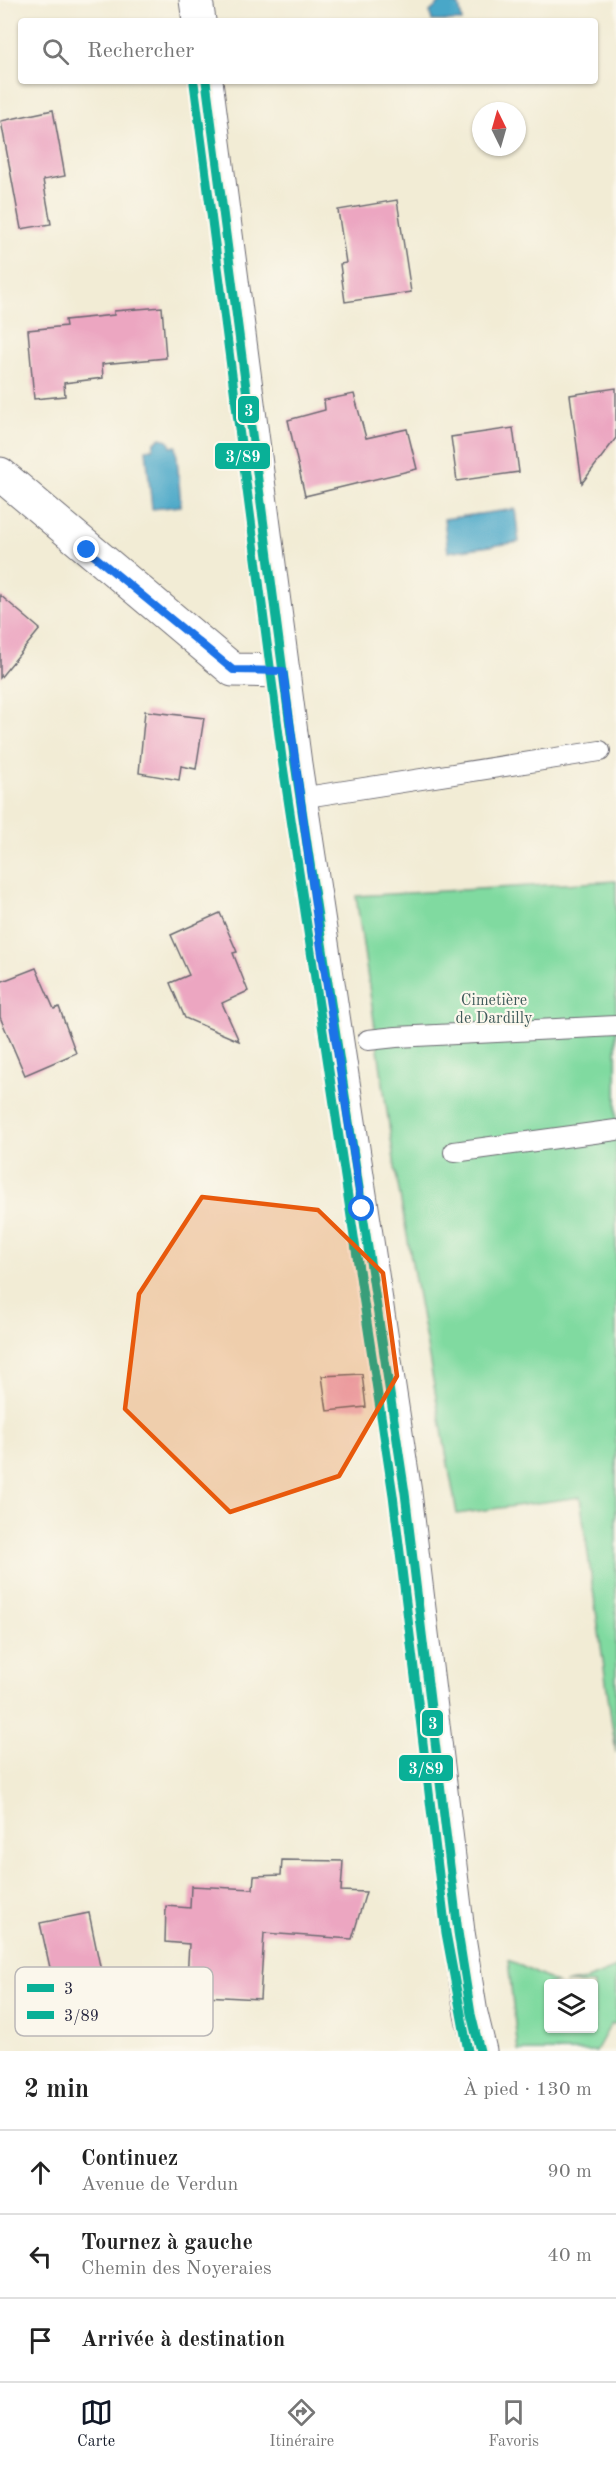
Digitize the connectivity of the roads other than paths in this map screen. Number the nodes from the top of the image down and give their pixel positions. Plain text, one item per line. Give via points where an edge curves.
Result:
1 (196, 0) edge
2 (199, 18) edge
3 (206, 84) edge
4 (0, 474) edge
5 (283, 671) junction
6 (600, 751) dead end
7 (300, 798) junction
8 (616, 1026) edge
9 (368, 1040) dead end
10 (616, 1130) edge
11 (454, 1152) dead end
12 (480, 2051) edge

1 - 2 street
3 - 5 street
4 - 5 street via 233,670
5 - 7 street
6 - 7 lane
7 - 12 street via 405,1493 458,1932
8 - 9 lane
10 - 11 lane

